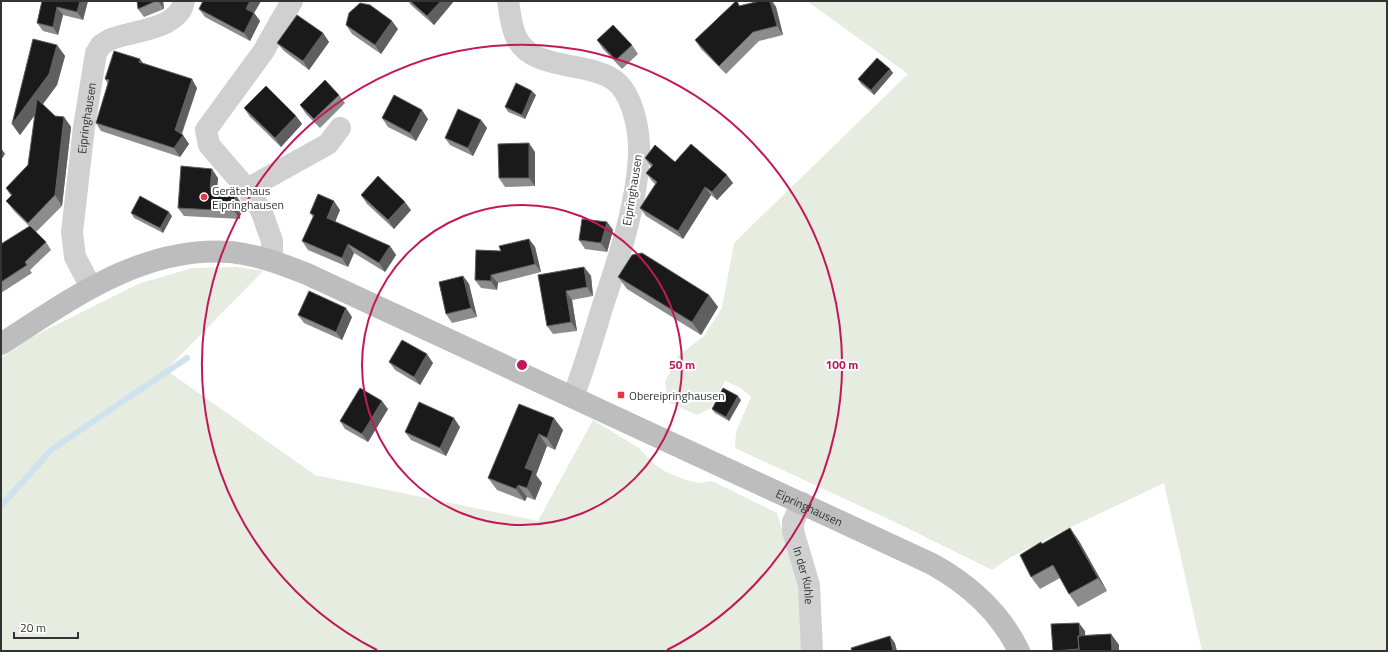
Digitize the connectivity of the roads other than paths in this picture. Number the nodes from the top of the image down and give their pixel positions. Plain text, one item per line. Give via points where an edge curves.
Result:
1 (184, 1) edge
2 (292, 1) edge
3 (508, 1) edge
4 (340, 128) dead end
5 (247, 189) junction
6 (272, 260) junction
7 (91, 288) junction
8 (1, 344) edge
9 (573, 397) junction
10 (802, 503) junction
11 (812, 651) edge
12 (1019, 651) edge

1 - 7 street, Eipringhausen via 180,13 172,21 109,40 96,53 84,127 72,232 75,257
2 - 5 street via 263,52 206,130 209,146
3 - 9 street, Eipringhausen via 516,38 524,48 538,58 602,74 616,81 627,98 638,132 637,169 625,234
4 - 5 street via 328,144
5 - 6 street via 267,224 272,241
6 - 7 main road, Eipringhausen via 232,252 181,255 134,267
6 - 9 main road, Eipringhausen
7 - 8 main road, Eipringhausen
9 - 10 main road, Eipringhausen
10 - 11 street, In der Kuhle via 793,522 793,531 809,585
10 - 12 main road, Eipringhausen via 932,564 962,582 993,610

